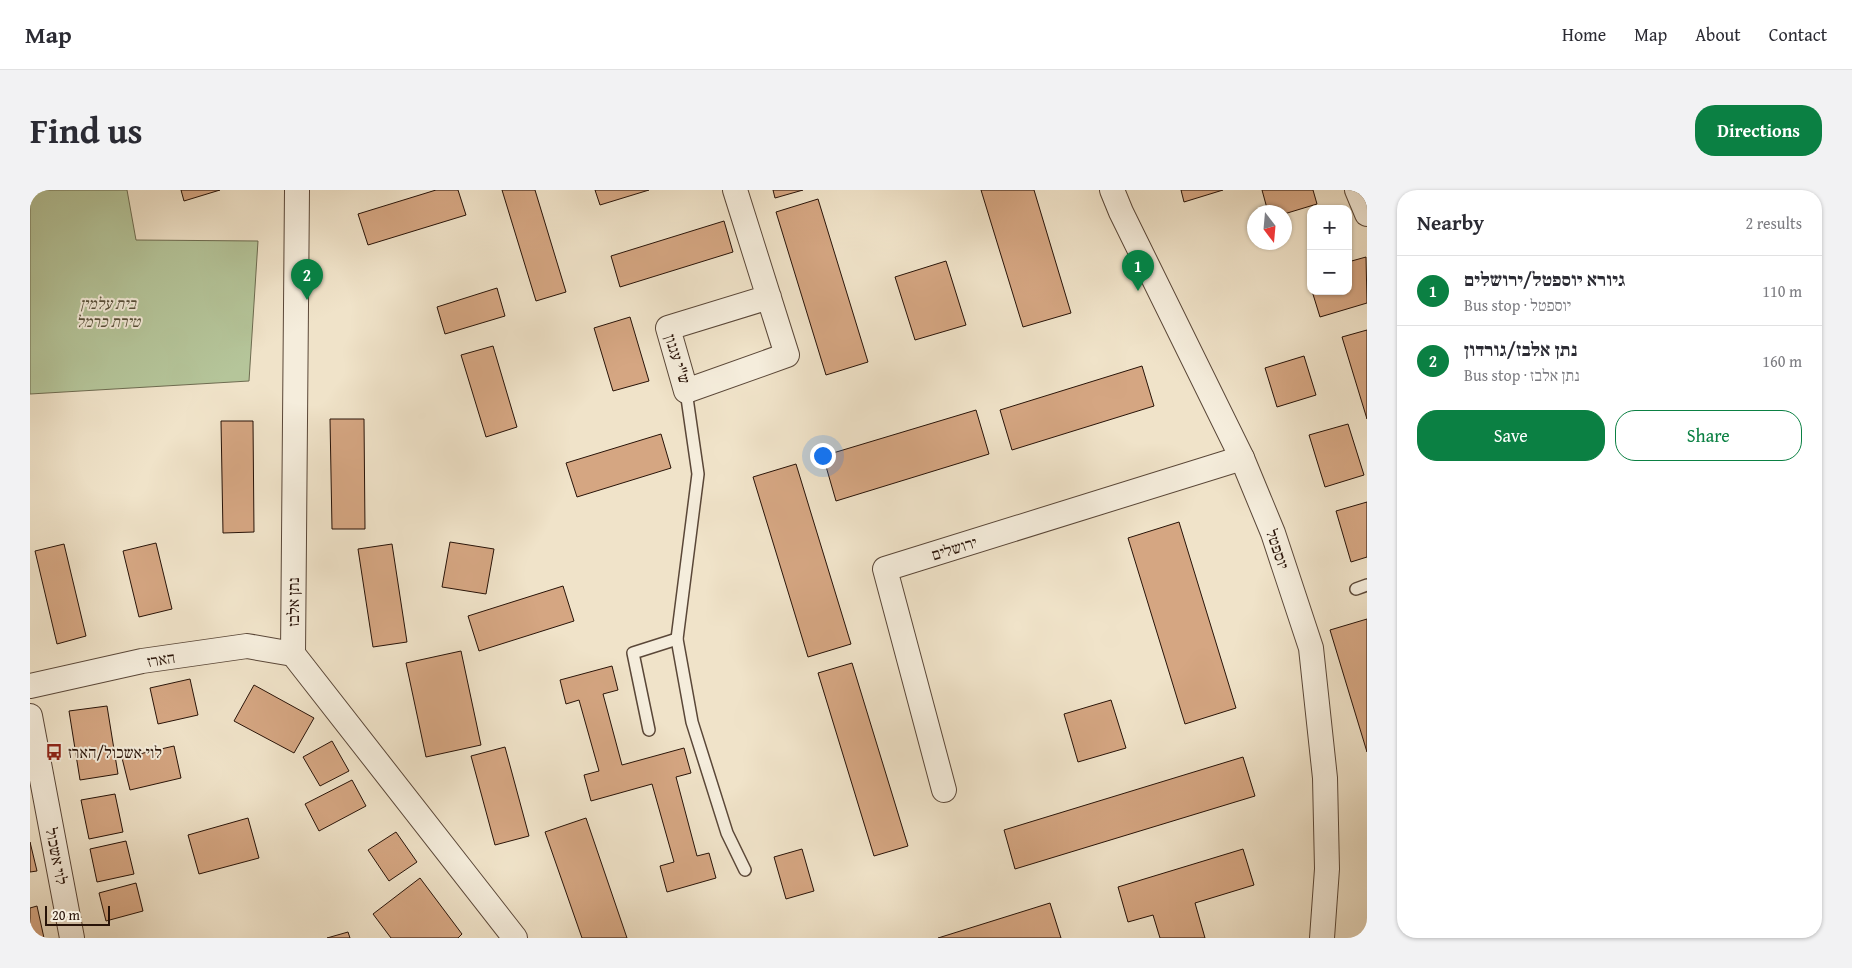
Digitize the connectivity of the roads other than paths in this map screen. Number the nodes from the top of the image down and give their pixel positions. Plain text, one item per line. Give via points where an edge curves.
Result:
1 (297, 190) edge
2 (735, 190) edge
3 (1112, 190) edge
4 (1357, 190) edge
5 (1367, 214) edge
6 (769, 297) junction
7 (686, 390) junction
8 (1242, 458) junction
9 (1367, 585) edge
10 (1356, 589) dead end
11 (677, 639) junction
12 (293, 654) junction
13 (30, 686) edge
14 (30, 716) edge
15 (649, 730) dead end
16 (944, 790) dead end
17 (745, 870) dead end
18 (72, 938) edge
19 (515, 938) edge
20 (1322, 938) edge

1 - 12 street, נתן אלבז
2 - 6 street, ש"י עגנון
3 - 8 street, יוספטל
4 - 5 street
6 - 7 street, ש"י עגנון via 787,355
6 - 7 street, ש"י עגנון via 668,328
7 - 11 lane via 698,474
8 - 16 street, ירושלים via 885,569
8 - 20 street, יוספטל via 1273,533 1311,648 1325,778 1327,868
9 - 10 lane
11 - 15 lane via 632,653
11 - 17 lane via 692,722 727,833
12 - 13 street, הארז via 247,646 142,661
12 - 19 street
14 - 18 street, לוי אשכול

